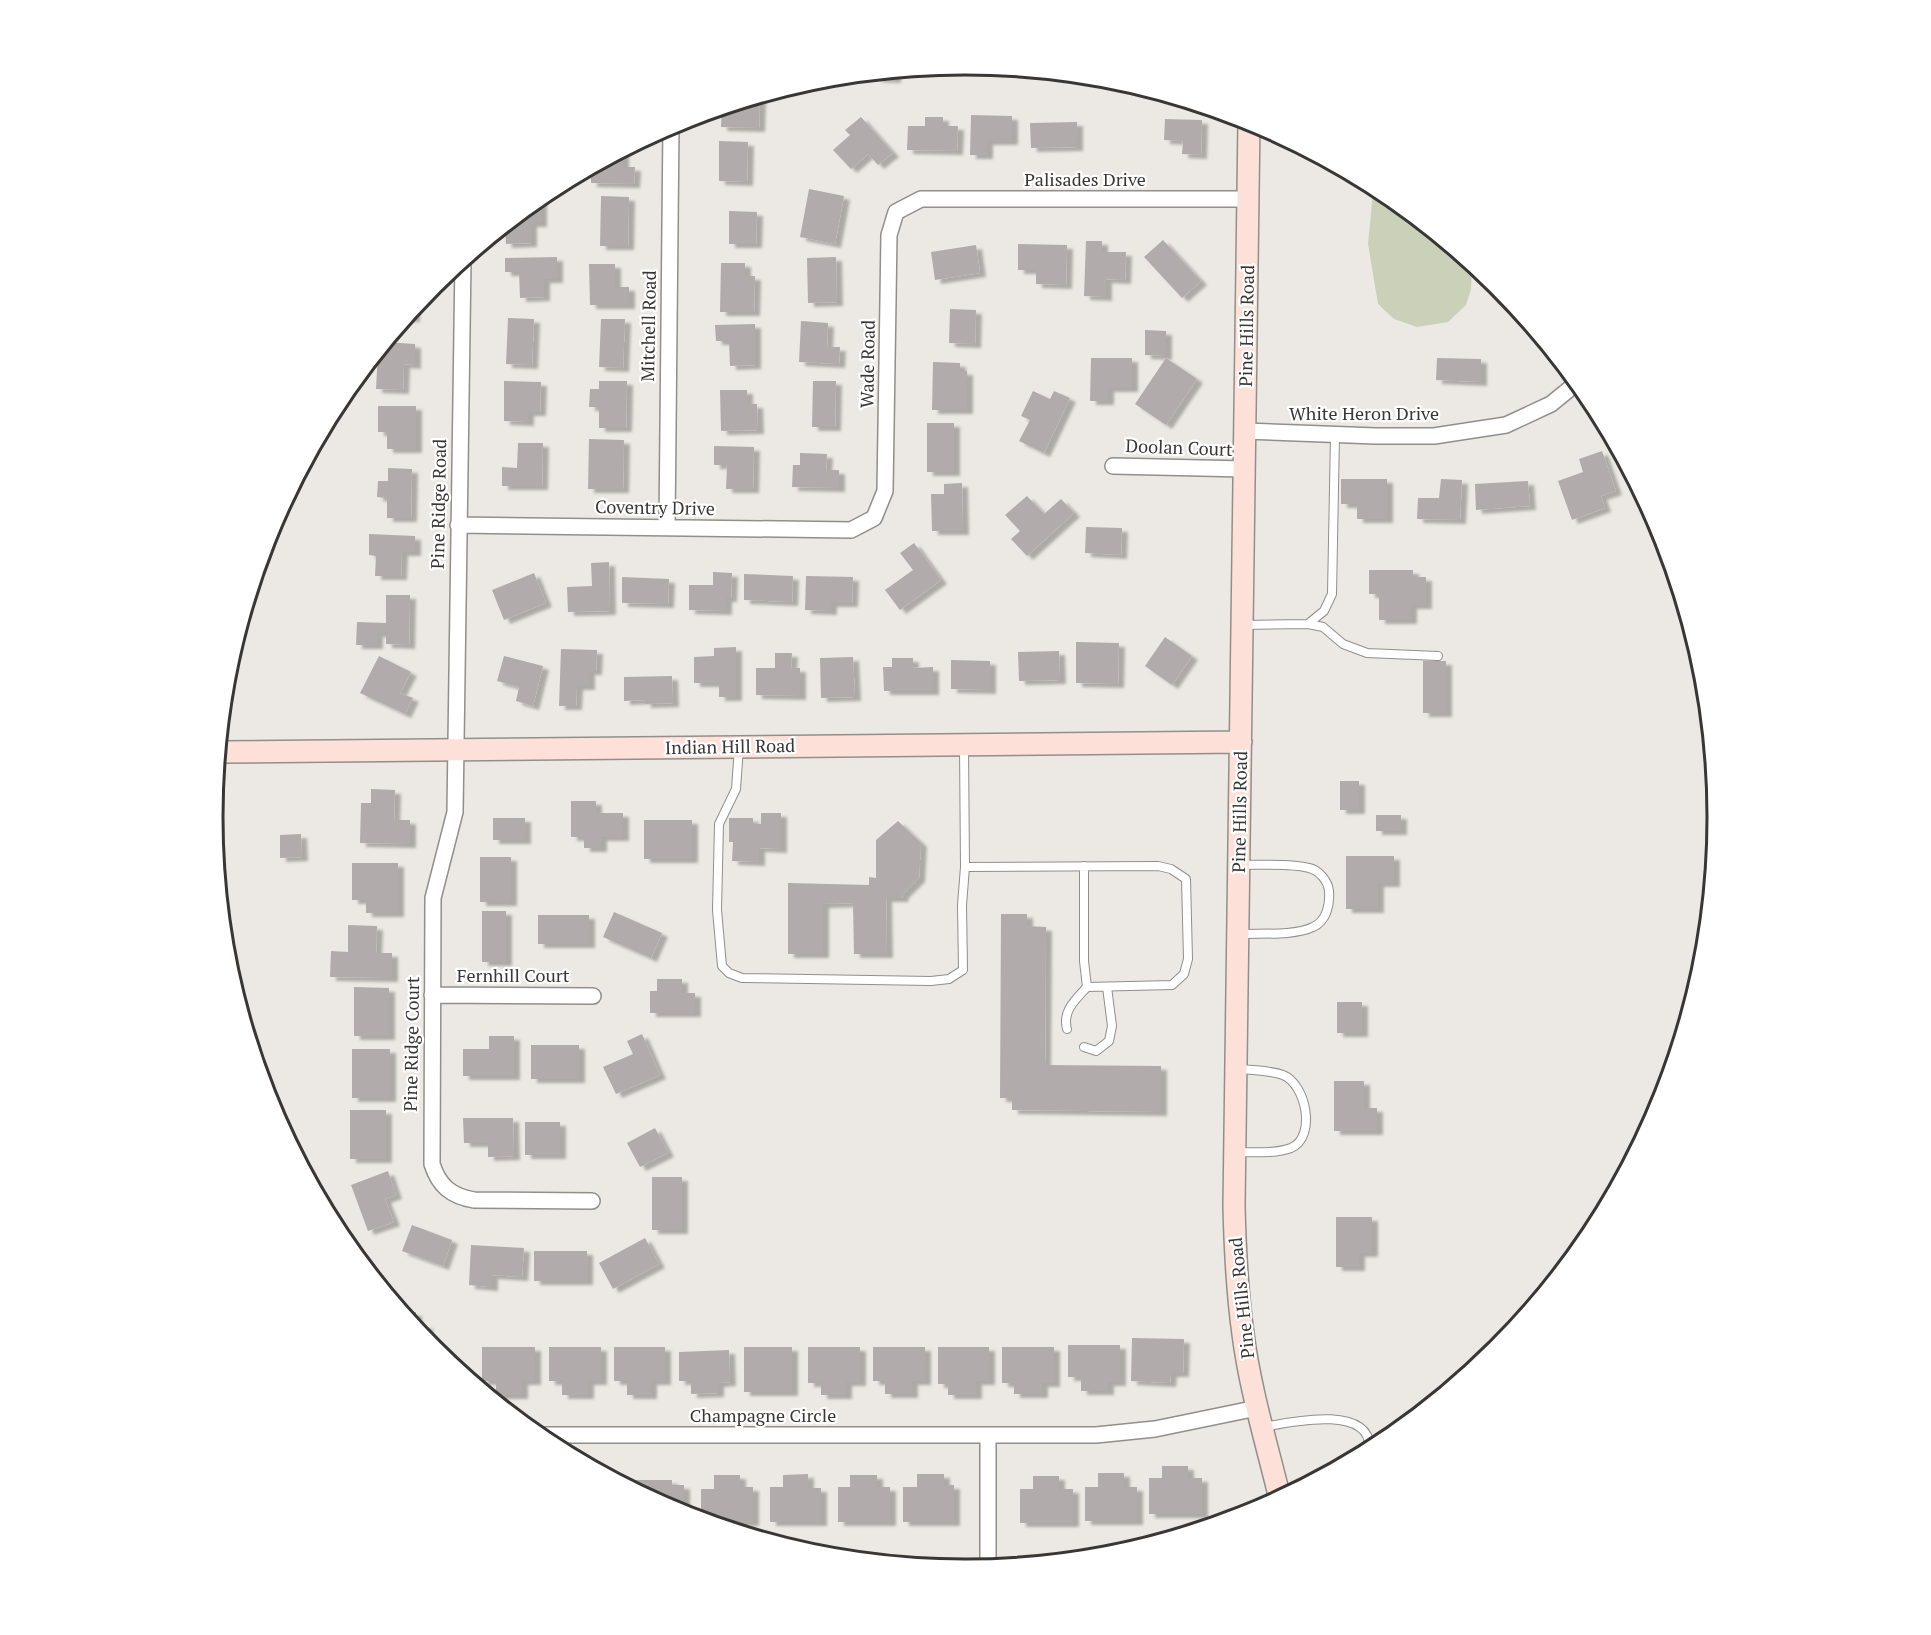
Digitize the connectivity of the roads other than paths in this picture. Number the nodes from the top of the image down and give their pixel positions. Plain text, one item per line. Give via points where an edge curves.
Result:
1 (1250, 132) edge
2 (671, 137) edge
3 (921, 199) joint
4 (1249, 200) junction
5 (463, 271) edge
6 (1571, 388) edge
7 (1245, 431) junction
8 (1335, 435) junction
9 (1113, 466) dead end
10 (1245, 469) junction
11 (458, 525) junction
12 (667, 527) junction
13 (851, 530) joint
14 (1308, 624) junction
15 (1243, 625) junction
16 (1438, 656) dead end
17 (1241, 742) junction
18 (964, 744) junction
19 (739, 747) junction
20 (456, 749) junction
21 (226, 752) edge
22 (1239, 865) junction
23 (1084, 866) junction
24 (965, 867) junction
25 (1238, 934) junction
26 (1088, 987) junction
27 (1107, 987) junction
28 (432, 995) junction
29 (593, 996) dead end
30 (1067, 1029) dead end
31 (1084, 1047) dead end
32 (1236, 1069) junction
33 (1235, 1152) junction
34 (592, 1200) dead end
35 (1260, 1418) junction
36 (553, 1435) edge
37 (988, 1435) junction
38 (1368, 1441) edge
39 (1280, 1489) edge
40 (988, 1559) edge

1 - 4 main road, Pine Hills Road
2 - 12 street, Mitchell Road
3 - 4 street, Palisades Drive
3 - 13 street, Wade Road via 896,213 889,235 885,491 874,518
4 - 7 main road, Pine Hills Road
5 - 11 street, Pine Ridge Road
6 - 8 street, White Heron Drive via 1551,404 1506,425 1434,436
7 - 8 street, White Heron Drive
7 - 10 main road, Pine Hills Road
8 - 14 lane via 1332,594 1324,610
9 - 10 street, Doolan Court
10 - 15 main road, Pine Hills Road
11 - 12 street, Coventry Drive
11 - 20 street, Pine Ridge Road
12 - 13 street, Coventry Drive
14 - 15 lane
14 - 16 lane via 1323,627 1343,644 1367,653
15 - 17 main road, Pine Hills Road
17 - 18 main road, Indian Hill Road
17 - 22 main road, Pine Hills Road
18 - 19 main road, Indian Hill Road
18 - 24 lane
19 - 20 main road, Indian Hill Road
19 - 24 lane via 736,789 719,824 719,955 729,973 742,978 950,979 963,970
20 - 21 main road, Indian Hill Road
20 - 28 street, Pine Ridge Court via 454,812 433,898
22 - 25 main road, Pine Hills Road
22 - 25 lane via 1310,868 1320,874 1329,888 1329,906 1314,927
23 - 24 lane
23 - 26 lane via 1084,961
23 - 27 lane via 1158,866 1186,879 1188,959 1184,974 1172,985
25 - 32 main road, Pine Hills Road
26 - 27 lane
26 - 30 lane via 1070,1006
27 - 31 lane via 1112,1026 1109,1041 1096,1051
28 - 29 street, Fernhill Court
28 - 34 street, Pine Ridge Court via 430,1153 442,1185 474,1200
32 - 33 main road, Pine Hills Road
32 - 33 lane via 1284,1075 1302,1094 1305,1122 1304,1136 1293,1147
33 - 35 main road, Pine Hills Road via 1236,1265 1243,1336
35 - 37 street, Champagne Circle via 1096,1435
35 - 38 lane via 1345,1420 1367,1435
35 - 39 main road, Pine Hills Road
36 - 37 street, Champagne Circle
37 - 40 street

